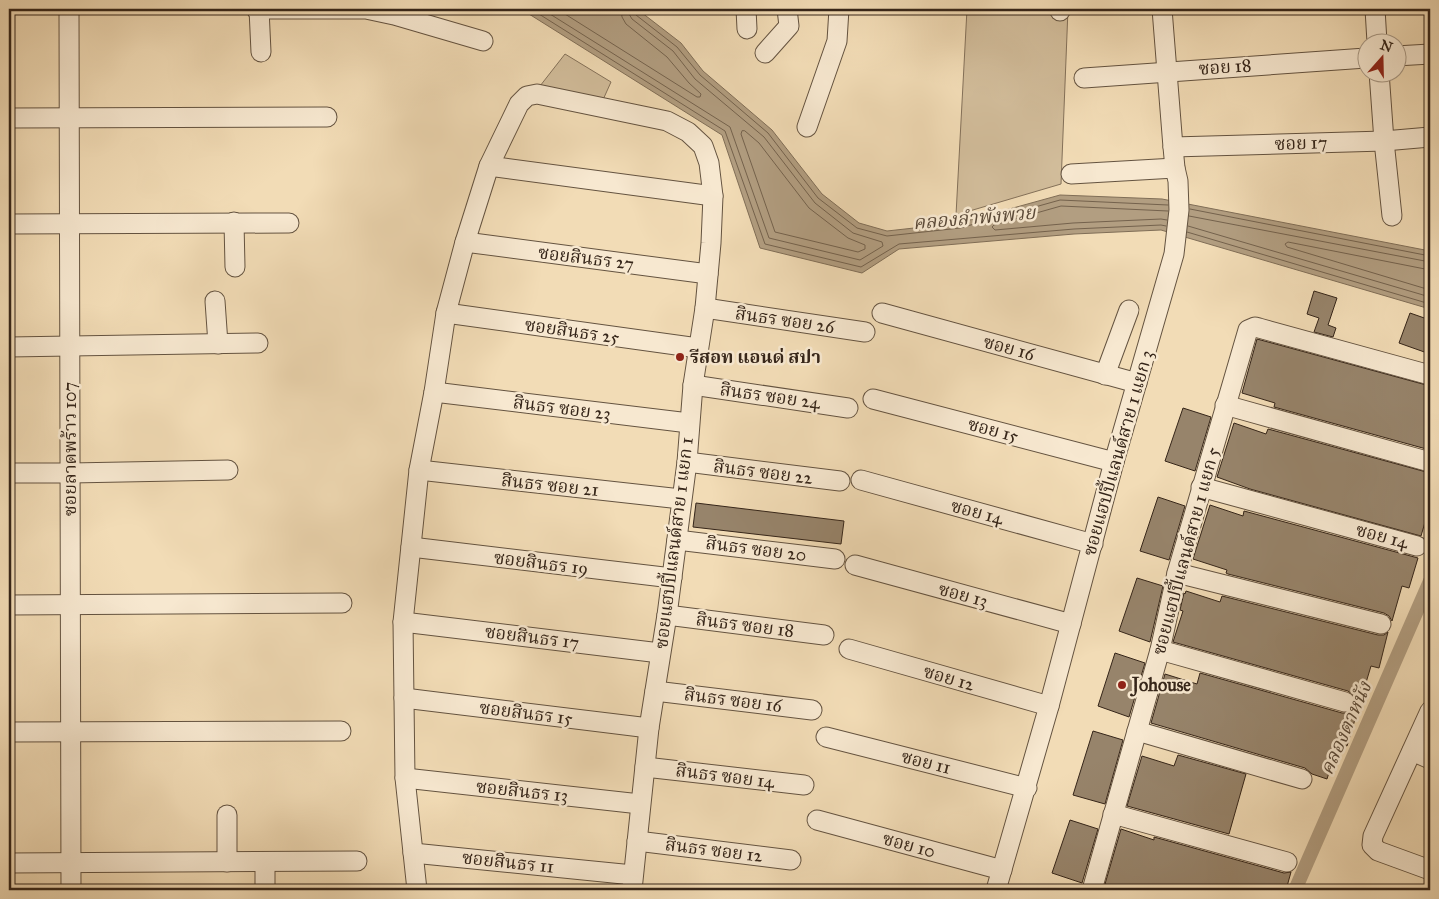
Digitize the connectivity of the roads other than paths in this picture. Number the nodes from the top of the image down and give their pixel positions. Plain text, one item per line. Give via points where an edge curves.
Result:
1 (69, 9) edge
2 (257, 9) edge
3 (358, 9) edge
4 (746, 9) edge
5 (787, 9) edge
6 (839, 9) edge
7 (1162, 9) edge
8 (1375, 9) edge
9 (747, 29) dead end
10 (1376, 32) edge
11 (483, 41) dead end
12 (261, 52) dead end
13 (765, 53) dead end
14 (1430, 54) edge
15 (1406, 55) edge
16 (1356, 59) edge
17 (1166, 71) junction
18 (1084, 78) dead end
19 (1380, 82) edge
20 (70, 117) junction
21 (327, 117) dead end
22 (9, 118) edge
23 (806, 127) dead end
24 (1430, 137) edge
25 (1384, 140) junction
26 (1173, 147) junction
27 (489, 166) junction
28 (1071, 174) dead end
29 (1177, 175) junction
30 (713, 196) junction
31 (1392, 216) dead end
32 (234, 222) junction
33 (289, 222) dead end
34 (9, 224) edge
35 (70, 224) junction
36 (465, 242) junction
37 (235, 267) dead end
38 (708, 274) junction
39 (215, 301) dead end
40 (705, 308) junction
41 (1129, 310) dead end
42 (446, 313) junction
43 (882, 313) dead end
44 (865, 332) dead end
45 (258, 343) dead end
46 (218, 344) junction
47 (70, 346) junction
48 (9, 347) edge
49 (698, 348) junction
50 (1106, 375) junction
51 (1430, 375) edge
52 (1137, 383) junction
53 (693, 385) junction
54 (434, 392) junction
55 (873, 399) dead end
56 (1225, 405) junction
57 (848, 408) dead end
58 (689, 423) junction
59 (687, 462) junction
60 (1114, 462) junction
61 (1430, 462) edge
62 (228, 470) dead end
63 (419, 470) junction
64 (9, 473) edge
65 (70, 474) junction
66 (861, 480) dead end
67 (840, 482) dead end
68 (1201, 487) junction
69 (681, 499) junction
70 (677, 540) junction
71 (1093, 544) junction
72 (1417, 546) dead end
73 (411, 547) junction
74 (835, 559) dead end
75 (855, 565) dead end
76 (1177, 573) junction
77 (672, 578) junction
78 (342, 603) dead end
79 (9, 605) edge
80 (71, 605) junction
81 (667, 615) junction
82 (403, 622) junction
83 (1071, 624) junction
84 (1381, 624) dead end
85 (824, 635) dead end
86 (849, 649) dead end
87 (1160, 650) junction
88 (660, 653) junction
89 (655, 691) junction
90 (404, 698) junction
91 (1346, 702) dead end
92 (1049, 706) junction
93 (812, 710) dead end
94 (1430, 712) edge
95 (649, 728) junction
96 (341, 731) dead end
97 (1137, 731) junction
98 (9, 732) edge
99 (71, 732) junction
100 (826, 737) dead end
101 (1412, 752) junction
102 (1430, 759) edge
103 (646, 766) junction
104 (405, 778) junction
105 (1302, 779) dead end
106 (804, 785) dead end
107 (1027, 788) junction
108 (640, 804) junction
109 (1113, 814) junction
110 (226, 815) dead end
111 (817, 820) dead end
112 (637, 841) junction
113 (413, 853) junction
114 (791, 860) dead end
115 (357, 861) dead end
116 (227, 862) junction
117 (265, 862) junction
118 (1287, 862) dead end
119 (9, 863) edge
120 (71, 863) junction
121 (1002, 870) junction
122 (1430, 870) edge
123 (632, 883) edge
124 (71, 890) edge
125 (265, 890) edge
126 (417, 890) edge
127 (996, 890) edge
128 (1092, 890) edge

1 - 20 street, ซอยลาดพร้าว 107
2 - 3 street
2 - 12 street
3 - 11 street via 394,15
4 - 9 street
5 - 13 street via 789,26
6 - 23 street via 837,40
7 - 17 street, ซอยแฮปปี้แลนด์สาย 1 แยก 3
8 - 10 street
14 - 15 street
16 - 17 street, ซอย 18
17 - 18 street, ซอย 18
17 - 26 street, ซอยแฮปปี้แลนด์สาย 1 แยก 3
19 - 25 street
20 - 21 street
20 - 22 street
20 - 35 street, ซอยลาดพร้าว 107
24 - 25 street, ซอย 17
25 - 26 street, ซอย 17
25 - 31 street
26 - 29 street, ซอยแฮปปี้แลนด์สาย 1 แยก 3
27 - 30 street
27 - 30 street, ซอยแฮปปี้แลนด์สาย 1 แยก 1 via 518,104 527,96 537,94 667,121 688,132 703,146 709,163
27 - 36 street, ซอยแฮปปี้แลนด์สาย 1 แยก 1
28 - 29 street
29 - 52 street, ซอยแฮปปี้แลนด์สาย 1 แยก 3 via 1179,210 1174,254
30 - 38 street, ซอยแฮปปี้แลนด์สาย 1 แยก 1
32 - 33 street
32 - 35 street
32 - 37 street
34 - 35 street
35 - 47 street, ซอยลาดพร้าว 107
36 - 38 street, ซอยสินธร 27
36 - 42 street, ซอยแฮปปี้แลนด์สาย 1 แยก 1
38 - 40 street, ซอยแฮปปี้แลนด์สาย 1 แยก 1
39 - 46 street
40 - 44 street, สินธร ซอย 26
40 - 49 street, ซอยแฮปปี้แลนด์สาย 1 แยก 1
41 - 50 street
42 - 49 street, ซอยสินธร 25
42 - 54 street, ซอยแฮปปี้แลนด์สาย 1 แยก 1
43 - 50 street, ซอย 16
45 - 46 street
46 - 47 street
47 - 48 street
47 - 65 street, ซอยลาดพร้าว 107
49 - 53 street, ซอยแฮปปี้แลนด์สาย 1 แยก 1
50 - 52 street, ซอย 16
51 - 56 street, ซอยแฮปปี้แลนด์สาย 1 แยก 5 via 1259,328 1251,329 1246,335
52 - 60 street, ซอยแฮปปี้แลนด์สาย 1 แยก 3
53 - 57 street, สินธร ซอย 24
53 - 58 street, ซอยแฮปปี้แลนด์สาย 1 แยก 1
54 - 58 street, สินธร ซอย 23
54 - 63 street, ซอยแฮปปี้แลนด์สาย 1 แยก 1
55 - 60 street, ซอย 15
56 - 61 street
56 - 68 street, ซอยแฮปปี้แลนด์สาย 1 แยก 5
58 - 59 street, ซอยแฮปปี้แลนด์สาย 1 แยก 1
59 - 67 street, สินธร ซอย 22
59 - 69 street, ซอยแฮปปี้แลนด์สาย 1 แยก 1
60 - 71 street, ซอยแฮปปี้แลนด์สาย 1 แยก 3
62 - 65 street
63 - 69 street, สินธร ซอย 21
63 - 73 street, ซอยแฮปปี้แลนด์สาย 1 แยก 1
64 - 65 street
65 - 80 street, ซอยลาดพร้าว 107
66 - 71 street, ซอย 14
68 - 72 street, ซอย 14
68 - 76 street, ซอยแฮปปี้แลนด์สาย 1 แยก 5
69 - 70 street, ซอยแฮปปี้แลนด์สาย 1 แยก 1
70 - 74 street, สินธร ซอย 20
70 - 77 street, ซอยแฮปปี้แลนด์สาย 1 แยก 1
71 - 83 street, ซอยแฮปปี้แลนด์สาย 1 แยก 3
73 - 77 street, ซอยสินธร 19
73 - 82 street, ซอยแฮปปี้แลนด์สาย 1 แยก 1
75 - 83 street, ซอย 13
76 - 84 street
76 - 87 street, ซอยแฮปปี้แลนด์สาย 1 แยก 5
77 - 81 street, ซอยแฮปปี้แลนด์สาย 1 แยก 1
78 - 80 street
79 - 80 street
80 - 99 street, ซอยลาดพร้าว 107
81 - 85 street, สินธร ซอย 18
81 - 88 street, ซอยแฮปปี้แลนด์สาย 1 แยก 1
82 - 88 street, ซอยสินธร 17
82 - 90 street, ซอยแฮปปี้แลนด์สาย 1 แยก 1
83 - 92 street, ซอยแฮปปี้แลนด์สาย 1 แยก 3
86 - 92 street, ซอย 12
87 - 91 street
87 - 97 street, ซอยแฮปปี้แลนด์สาย 1 แยก 5
88 - 89 street, ซอยแฮปปี้แลนด์สาย 1 แยก 1
89 - 93 street, สินธร ซอย 16
89 - 95 street, ซอยแฮปปี้แลนด์สาย 1 แยก 1
90 - 95 street, ซอยสินธร 15
90 - 104 street, ซอยแฮปปี้แลนด์สาย 1 แยก 1
92 - 107 street, ซอยแฮปปี้แลนด์สาย 1 แยก 3
94 - 101 street
95 - 103 street, ซอยแฮปปี้แลนด์สาย 1 แยก 1
96 - 99 street
97 - 105 street
97 - 109 street, ซอยแฮปปี้แลนด์สาย 1 แยก 5
98 - 99 street
99 - 120 street, ซอยลาดพร้าว 107
100 - 107 street, ซอย 11
101 - 102 street
101 - 122 street via 1373,836 1372,845 1378,851
103 - 106 street, สินธร ซอย 14
103 - 108 street, ซอยแฮปปี้แลนด์สาย 1 แยก 1
104 - 108 street, ซอยสินธร 13
104 - 113 street, ซอยแฮปปี้แลนด์สาย 1 แยก 1
107 - 121 street, ซอยแฮปปี้แลนด์สาย 1 แยก 3
108 - 112 street, ซอยแฮปปี้แลนด์สาย 1 แยก 1
109 - 118 street
109 - 128 street, ซอยแฮปปี้แลนด์สาย 1 แยก 5
110 - 116 street
111 - 121 street, ซอย 10
112 - 114 street, สินธร ซอย 12
112 - 123 street, ซอยแฮปปี้แลนด์สาย 1 แยก 1
113 - 123 street, ซอยสินธร 11
113 - 126 street, ซอยแฮปปี้แลนด์สาย 1 แยก 1
115 - 117 street
116 - 117 street
116 - 120 street
117 - 125 street
119 - 120 street
120 - 124 street, ซอยลาดพร้าว 107
121 - 127 street, ซอยแฮปปี้แลนด์สาย 1 แยก 3

